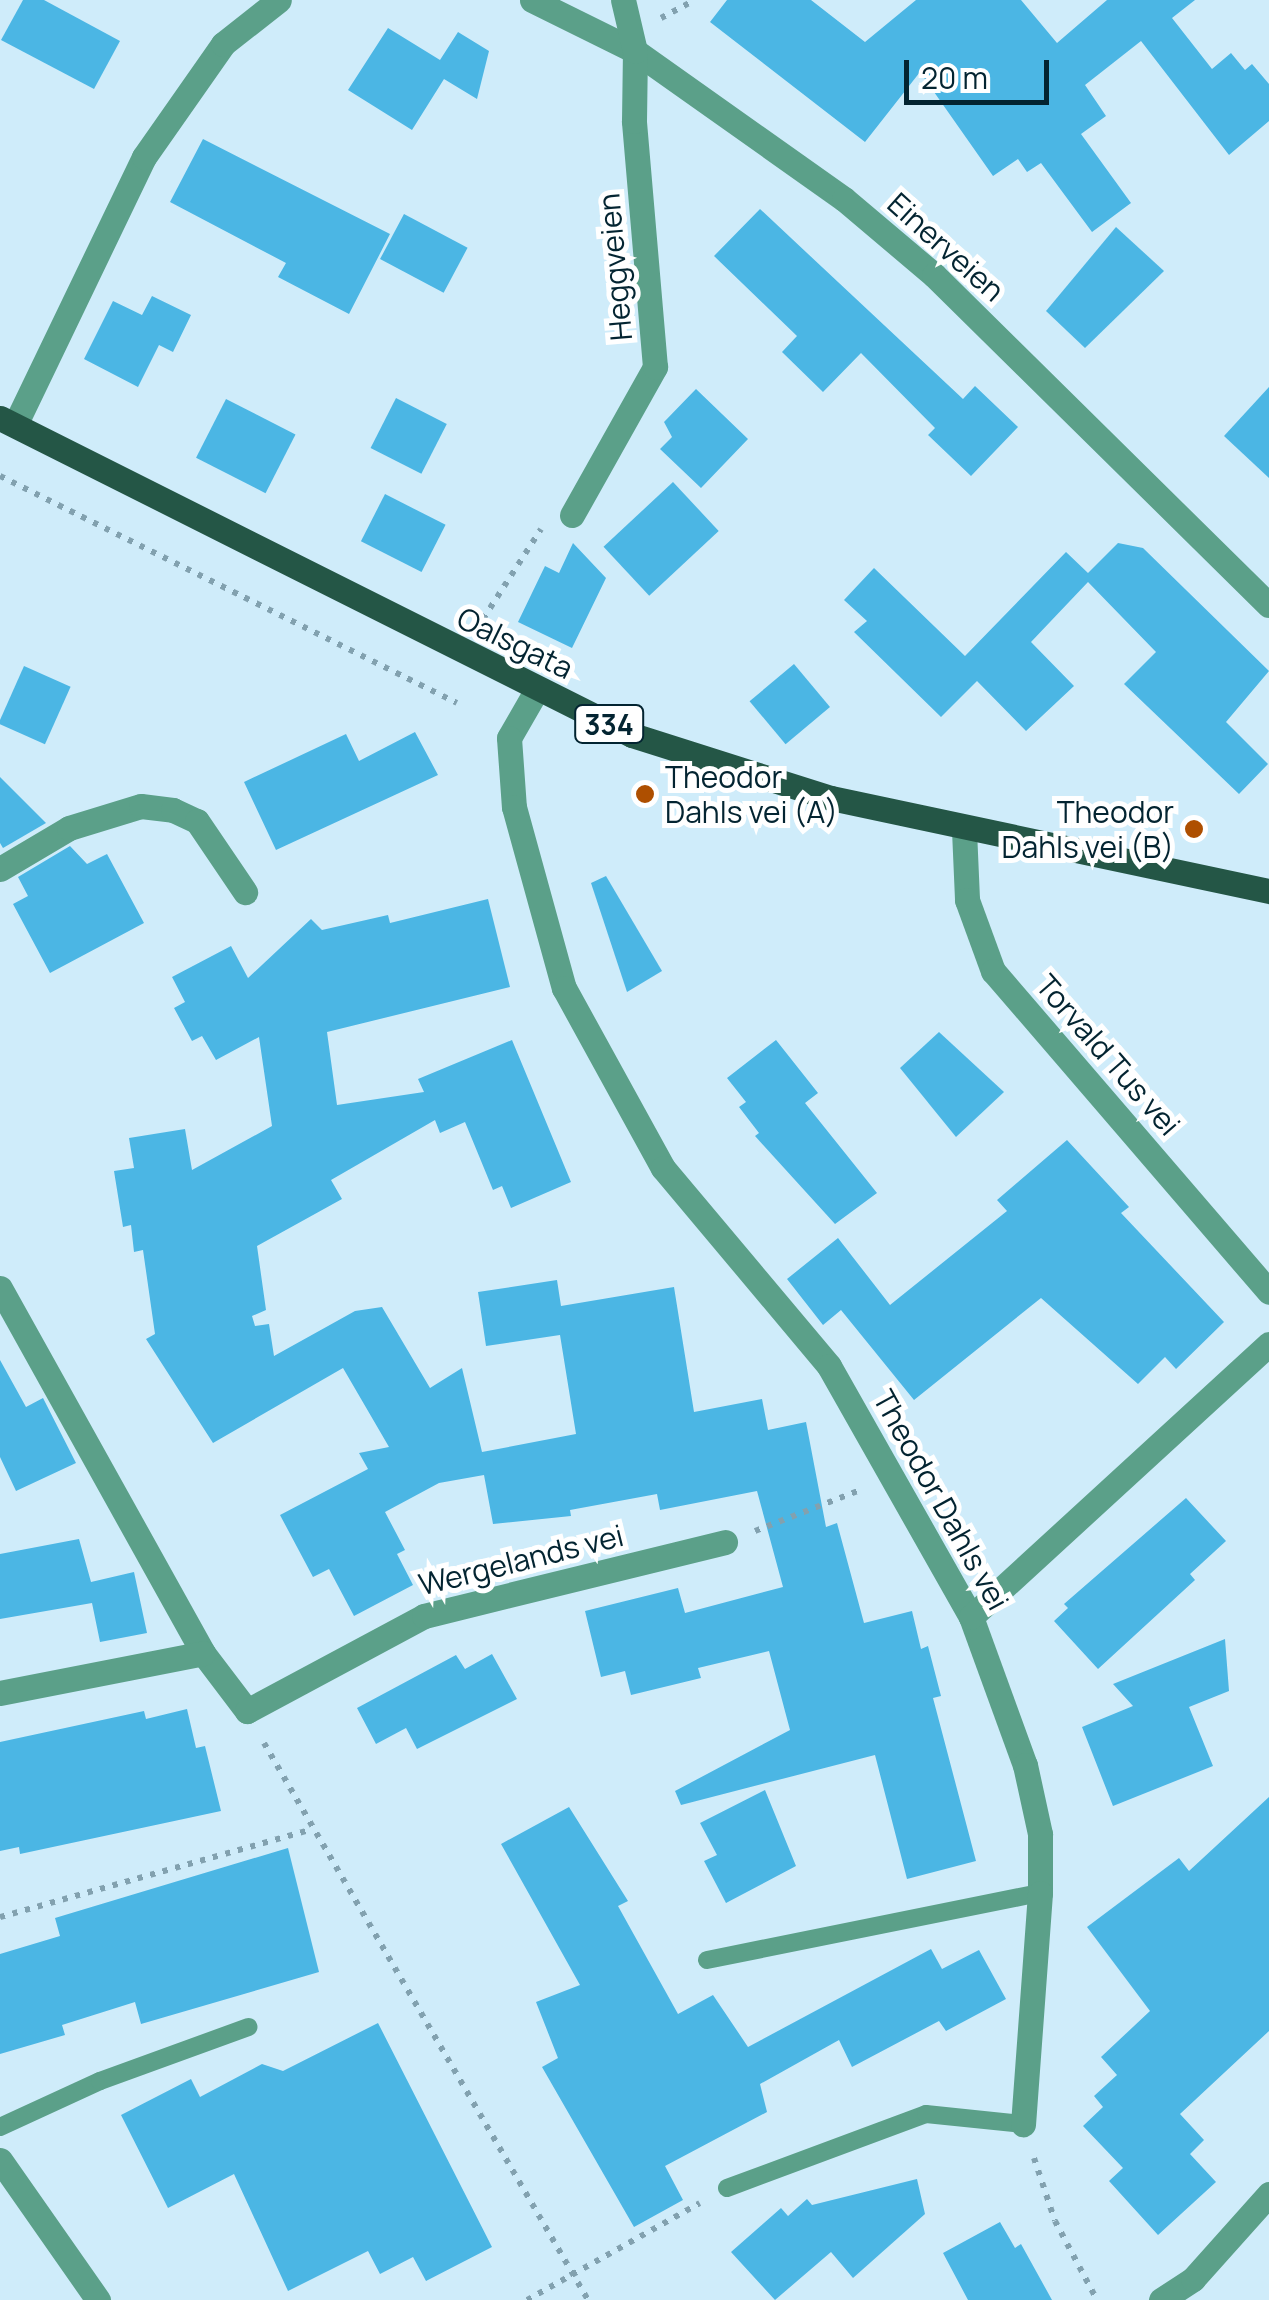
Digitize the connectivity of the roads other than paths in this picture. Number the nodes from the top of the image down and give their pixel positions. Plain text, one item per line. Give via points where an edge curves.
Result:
1 (279, 0) edge
2 (532, 0) edge
3 (623, 0) edge
4 (634, 51) junction
5 (7, 422) edge
6 (572, 516) road end
7 (1269, 605) edge
8 (536, 691) junction
9 (964, 830) junction
10 (0, 869) edge
11 (1269, 891) edge
12 (245, 892) dead end
13 (0, 1288) edge
14 (1269, 1292) edge
15 (1269, 1344) edge
16 (726, 1542) road end
17 (971, 1618) junction
18 (203, 1652) junction
19 (0, 1693) edge
20 (1040, 1892) junction
21 (706, 1960) dead end
22 (248, 2027) dead end
23 (1023, 2124) joint
24 (0, 2127) edge
25 (0, 2160) edge
26 (727, 2188) road end
27 (1269, 2194) edge
28 (98, 2300) edge
29 (1161, 2300) edge

1 - 5 street via 223,44 144,157
2 - 4 street, Einerveien
3 - 4 street, Heggveien
4 - 6 street, Heggveien via 655,367
4 - 7 street, Einerveien via 844,199 934,275
5 - 8 main road, Oalsgata / 334
8 - 9 main road, Oalsgata / 334 via 722,767
8 - 17 street, Theodor Dahls vei via 509,738 514,807 564,988 663,1168 829,1366
9 - 11 main road, Oalsgata / 334
9 - 14 street, Torvald Tus vei via 967,900 993,971
10 - 12 street via 103,814 157,808 197,822
13 - 18 street
15 - 17 street
16 - 18 street, Wergelands vei via 424,1616 246,1711
17 - 20 street, Theodor Dahls vei via 1025,1765 1040,1834
18 - 19 street
20 - 21 lane
20 - 23 street, Theodor Dahls vei
22 - 24 lane via 100,2081
23 - 26 lane via 926,2114
25 - 28 street
27 - 29 street via 1193,2279

